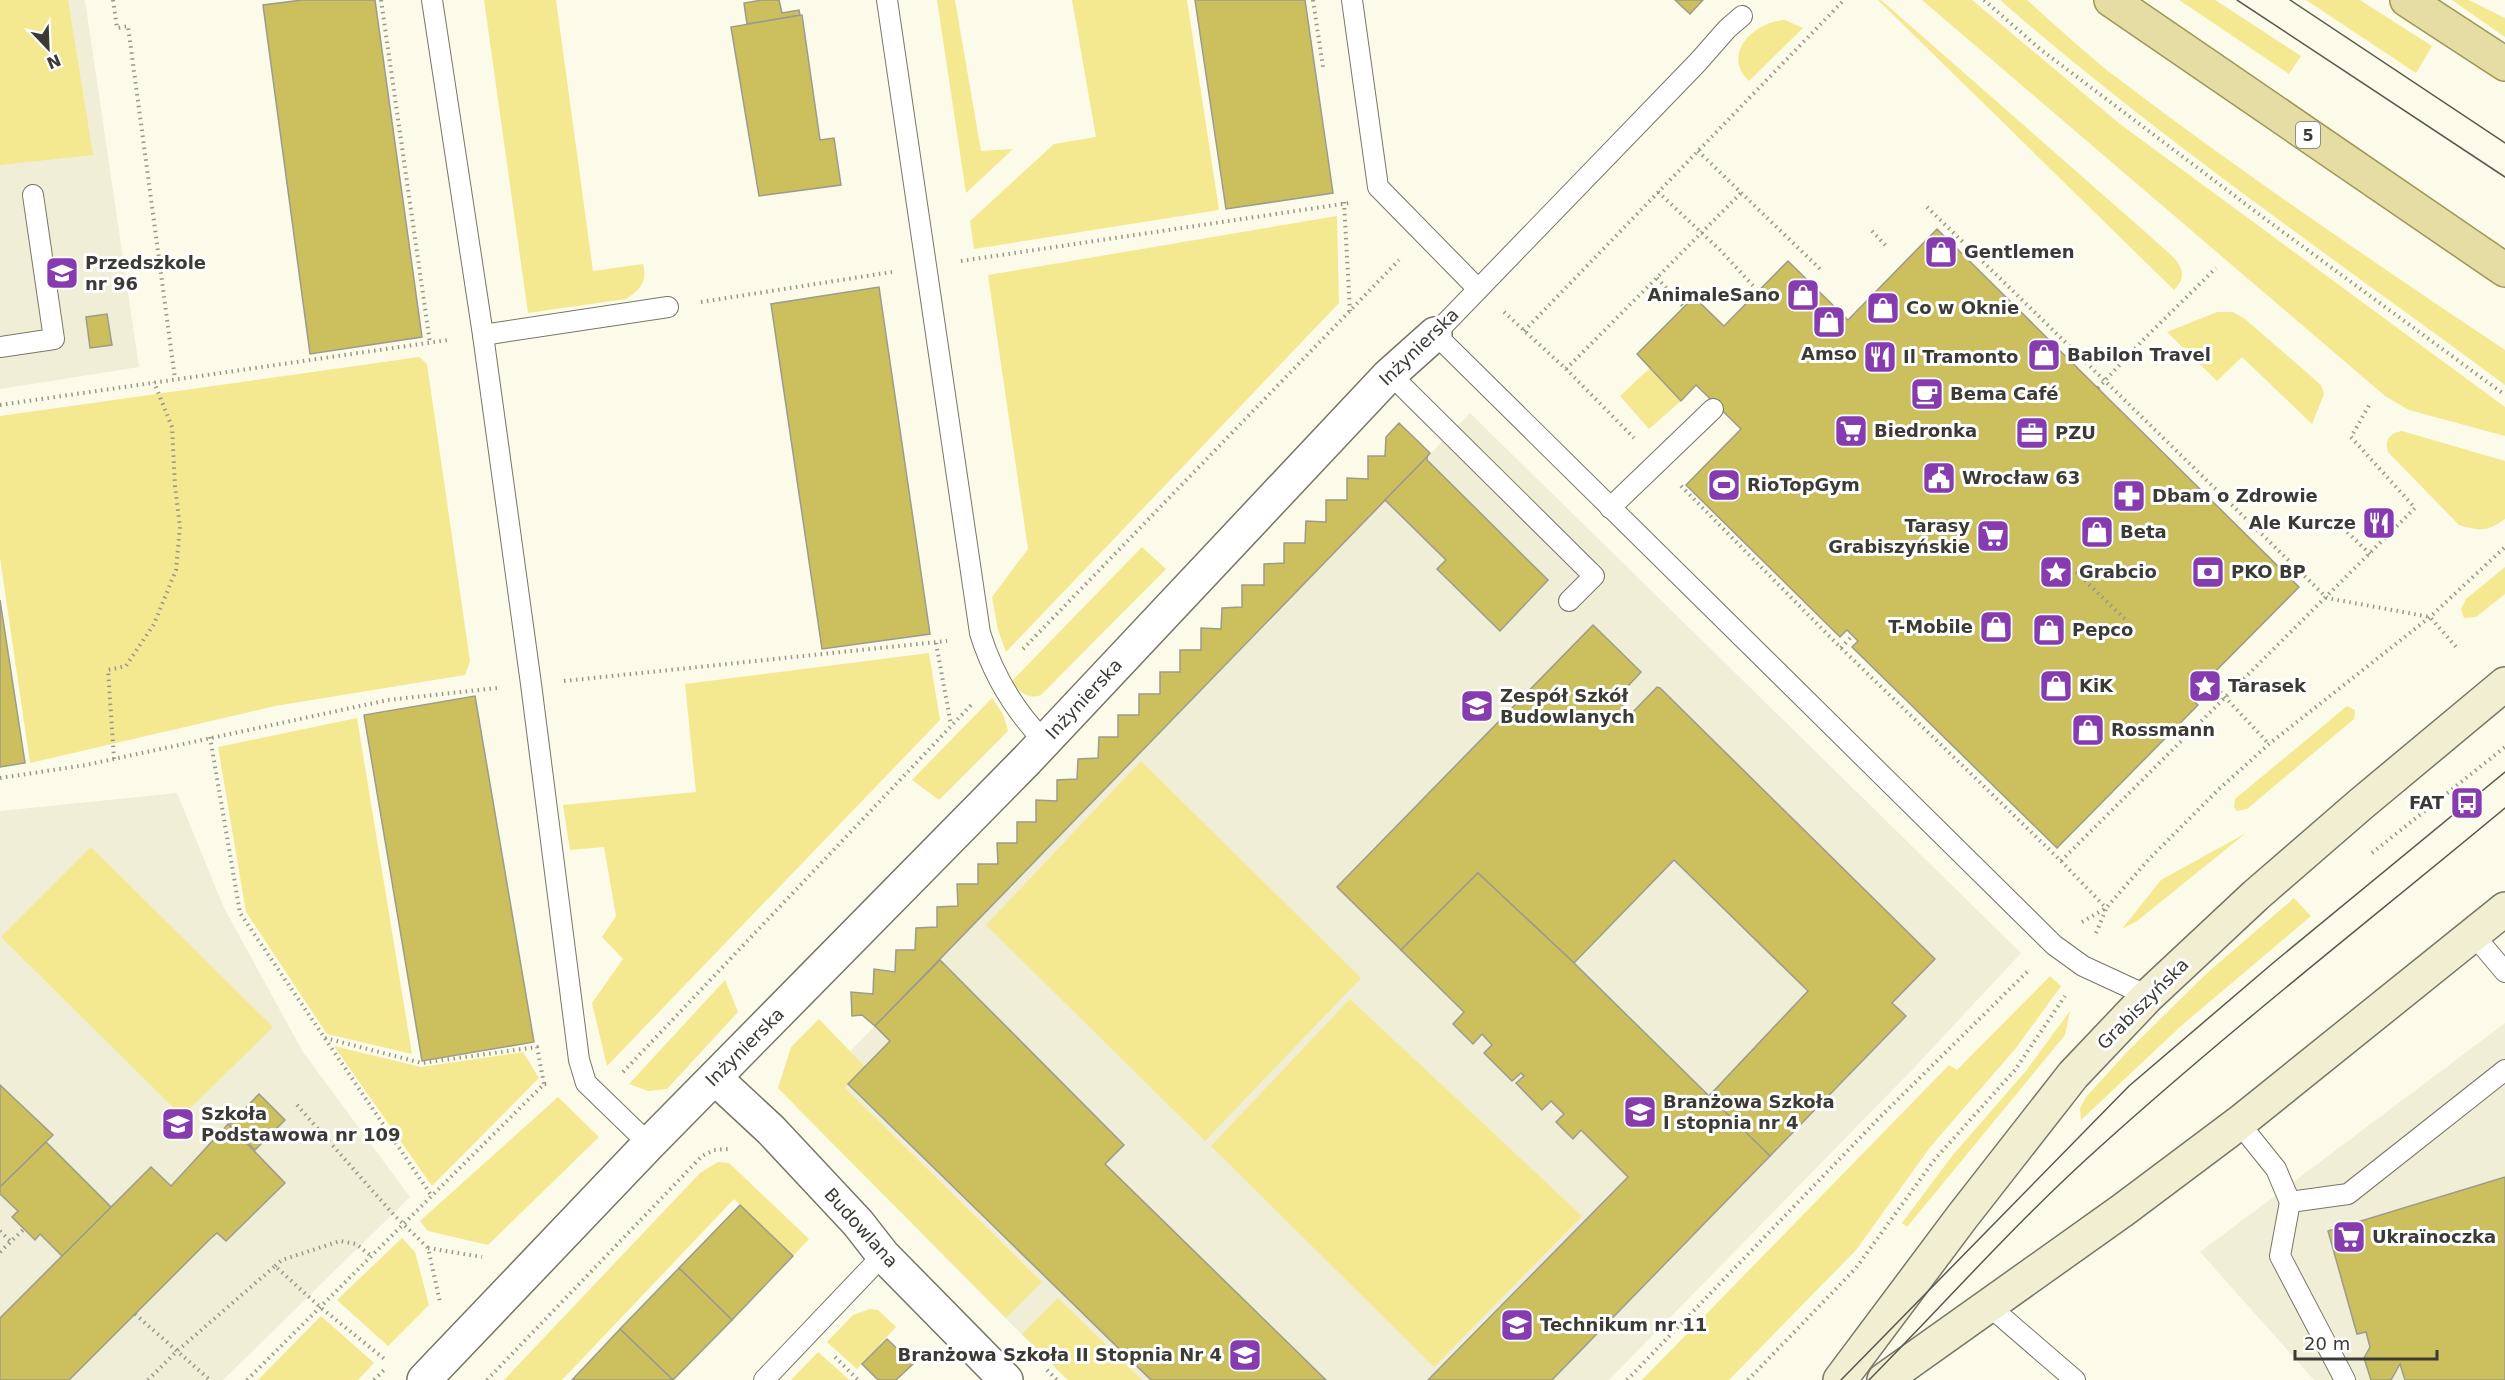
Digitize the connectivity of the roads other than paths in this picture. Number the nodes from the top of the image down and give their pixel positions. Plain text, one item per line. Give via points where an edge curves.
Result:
1 (432, 0) edge
2 (887, 0) edge
3 (1352, 0) edge
4 (2111, 0) edge
5 (2407, 0) edge
6 (1742, 16) dead end
7 (2505, 64) edge
8 (33, 195) dead end
9 (2505, 270) edge
10 (1479, 290) junction
11 (668, 307) road end
12 (1435, 334) junction
13 (483, 335) junction
14 (0, 347) edge
15 (1390, 374) junction
16 (1713, 409) dead end
17 (1610, 508) junction
18 (1569, 601) dead end
19 (2505, 684) edge
20 (1044, 741) junction
21 (2505, 909) edge
22 (2473, 934) junction
23 (2505, 972) edge
24 (2148, 996) junction
25 (2505, 1070) edge
26 (715, 1078) junction
27 (2239, 1123) junction
28 (650, 1144) junction
29 (2290, 1202) junction
30 (883, 1255) junction
31 (1988, 1305) junction
32 (424, 1380) edge
33 (764, 1380) edge
34 (1006, 1380) edge
35 (1840, 1380) edge
36 (1884, 1380) edge
37 (2075, 1380) edge
38 (2345, 1380) edge

1 - 13 lane
2 - 20 lane via 980,633 997,676 1023,719
3 - 10 lane via 1378,187
4 - 9 main road, 5
5 - 7 main road
6 - 10 lane, Inżynierska
8 - 14 lane via 54,339
10 - 12 lane, Inżynierska
11 - 13 lane
12 - 15 street, Inżynierska
12 - 17 lane
13 - 28 lane via 579,1060 586,1083
15 - 18 lane via 1594,576
15 - 20 street, Inżynierska
16 - 17 lane
17 - 24 lane via 2054,945 2083,966
19 - 24 main road, Grabiszyńska via 2256,895
20 - 26 street, Inżynierska
21 - 22 main road
22 - 23 lane
22 - 27 main road
24 - 35 main road, Grabiszyńska via 2073,1075
25 - 29 lane via 2348,1194
26 - 28 street, Inżynierska
26 - 30 street, Budowlana via 771,1130
27 - 29 lane via 2276,1169
27 - 31 main road
28 - 32 street, Inżynierska
29 - 38 lane via 2280,1256
30 - 33 lane
30 - 34 street, Budowlana
31 - 36 main road
31 - 37 lane

